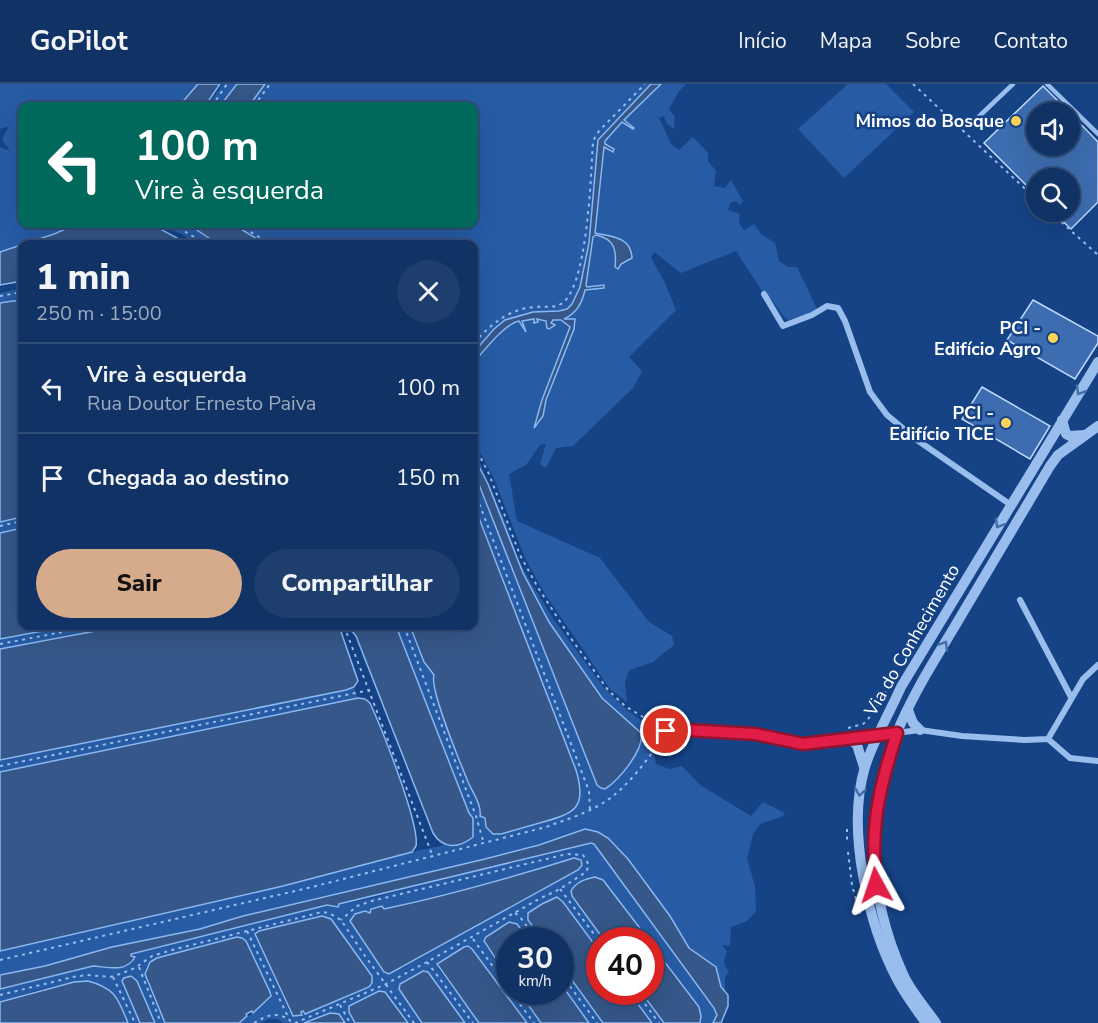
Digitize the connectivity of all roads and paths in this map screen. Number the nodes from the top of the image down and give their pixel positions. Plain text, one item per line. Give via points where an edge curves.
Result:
1 (227, 84) edge
2 (270, 84) edge
3 (645, 84) edge
4 (913, 84) edge
5 (1013, 84) edge
6 (1047, 84) edge
7 (215, 102) edge
8 (257, 102) edge
9 (970, 125) dead end
10 (1098, 134) edge
11 (1026, 190) edge
12 (1061, 222) edge
13 (179, 228) edge
14 (244, 228) edge
15 (199, 240) edge
16 (264, 240) edge
17 (1098, 255) edge
18 (18, 293) edge
19 (764, 294) dead end
20 (0, 296) edge
21 (478, 339) edge
22 (1098, 362) edge
23 (1062, 420) junction
24 (1098, 426) edge
25 (1087, 434) junction
26 (478, 453) edge
27 (1040, 456) junction
28 (1050, 465) junction
29 (478, 500) edge
30 (1011, 505) junction
31 (18, 522) edge
32 (0, 526) edge
33 (1020, 600) dead end
34 (942, 620) junction
35 (954, 627) junction
36 (73, 630) edge
37 (346, 630) edge
38 (406, 630) edge
39 (0, 644) edge
40 (1098, 665) edge
41 (370, 690) junction
42 (1071, 697) junction
43 (908, 710) junction
44 (868, 727) dead end
45 (920, 730) junction
46 (666, 731) junction
47 (897, 733) junction
48 (849, 735) junction
49 (877, 736) junction
50 (1048, 739) junction
51 (1098, 761) edge
52 (0, 766) edge
53 (865, 768) junction
54 (590, 810) junction
55 (484, 844) junction
56 (434, 857) junction
57 (561, 889) junction
58 (515, 913) junction
59 (341, 920) junction
60 (527, 927) edge
61 (589, 927) edge
62 (246, 931) junction
63 (473, 938) junction
64 (0, 960) edge
65 (427, 962) junction
66 (139, 966) junction
67 (496, 970) edge
68 (113, 976) junction
69 (386, 984) junction
70 (574, 992) edge
71 (0, 995) edge
72 (340, 1005) junction
73 (521, 1005) edge
74 (646, 1005) edge
75 (289, 1018) junction
76 (135, 1023) edge
77 (161, 1023) edge
78 (254, 1023) edge
79 (293, 1023) edge
80 (350, 1023) edge
81 (414, 1023) edge
82 (472, 1023) edge
83 (534, 1023) edge
84 (597, 1023) edge
85 (659, 1023) edge
86 (926, 1023) edge
87 (936, 1023) edge

1 - 7 path
2 - 8 path
3 - 21 path via 592,141 586,232 579,274 566,301 508,313
4 - 11 path
5 - 9 lane
6 - 10 lane
12 - 17 path
13 - 15 path
14 - 16 path
18 - 20 path
19 - 30 street via 783,326 827,306 838,308 870,392 887,415
22 -> 23 street, Via do Conhecimento
23 - 25 street via 1066,434
23 - 27 street, Via do Conhecimento
24 - 25 street, Via do Conhecimento
25 - 28 street, Via do Conhecimento
26 - 46 path via 520,555 570,637 608,690 625,706
27 - 28 street via 1048,458
27 - 30 street, Via do Conhecimento
28 - 35 street, Via do Conhecimento
29 - 54 path via 589,791
30 -> 34 street, Via do Conhecimento
31 - 32 path
33 - 42 street
34 - 35 street
34 - 49 street, Via do Conhecimento via 901,687
43 -> 35 street, Via do Conhecimento
36 - 39 path
37 - 41 path
38 - 55 path
40 - 42 street
41 - 52 path
41 - 56 path
42 - 50 street
43 - 45 street
43 - 47 street, Via do Conhecimento
44 - 48 path
45 - 47 street
45 - 50 street via 970,737
46 - 48 street via 755,734 803,744
46 - 54 path via 616,793
47 - 49 street
47 - 87 street, Via do Conhecimento via 875,816 876,885 903,976
48 - 49 street
48 - 53 street
49 - 53 street, Via do Conhecimento
50 - 51 street via 1070,758
53 -> 86 street, Via do Conhecimento via 858,822 868,900 897,980
54 - 55 path
55 - 56 path
56 - 64 path
57 - 58 path
57 - 59 path via 586,872 589,865 582,855 567,854 372,901 357,906
57 - 61 path
58 - 60 path
58 - 63 path
59 - 62 path via 328,913 313,914
59 - 69 path
62 - 66 path via 152,956
62 - 75 path
63 - 65 path
63 - 67 path
65 - 69 path
65 - 82 path
66 - 68 path
66 - 77 path
68 - 71 path via 73,977
68 - 76 path
69 - 72 path
69 - 81 path
70 - 84 path
72 - 79 path
72 - 80 path
73 - 83 path
74 - 85 path
75 - 78 path via 274,1014
75 - 79 path

